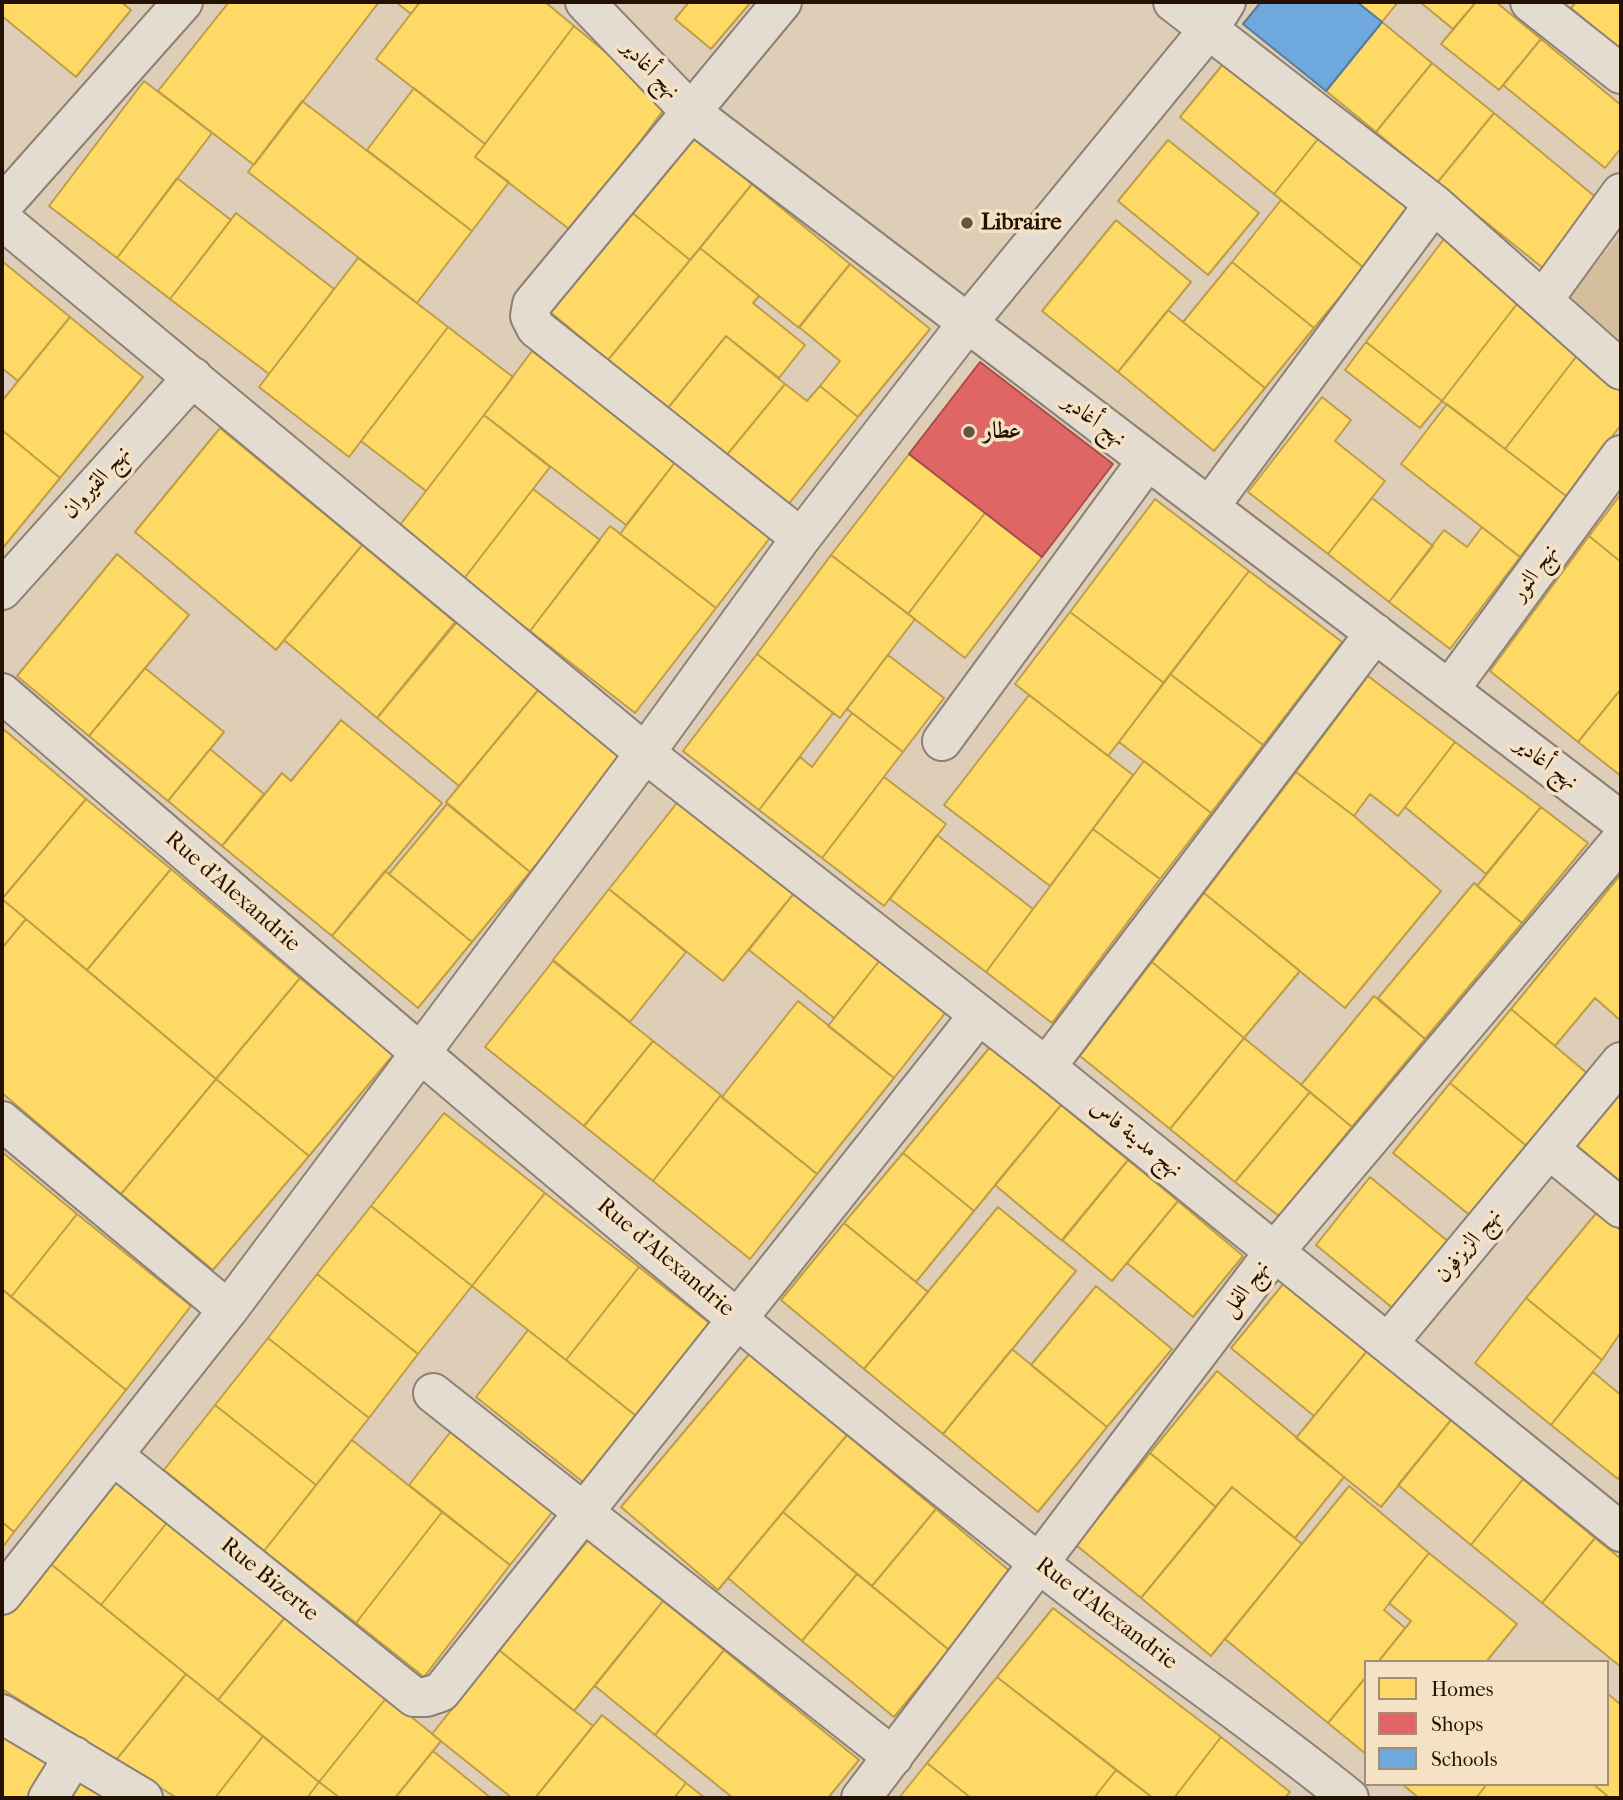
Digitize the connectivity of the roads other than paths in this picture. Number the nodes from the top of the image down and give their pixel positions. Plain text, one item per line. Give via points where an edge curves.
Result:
1 (183, 2) edge
2 (585, 2) edge
3 (782, 2) edge
4 (1173, 2) edge
5 (1530, 2) edge
6 (1217, 15) edge
7 (1621, 74) edge
8 (691, 112) junction
9 (1621, 194) edge
10 (1434, 204) junction
11 (2, 206) edge
12 (2, 220) edge
13 (1543, 300) junction
14 (966, 325) junction
15 (1621, 370) edge
16 (193, 377) junction
17 (1621, 455) edge
18 (1147, 461) junction
19 (1209, 506) junction
20 (801, 538) junction
21 (2, 590) edge
22 (1375, 632) junction
23 (1449, 690) junction
24 (2, 693) edge
25 (942, 741) dead end
26 (645, 753) junction
27 (1621, 821) edge
28 (1621, 840) edge
29 (978, 1016) junction
30 (419, 1054) junction
31 (1621, 1062) edge
32 (1046, 1068) junction
33 (2, 1121) edge
34 (1549, 1149) junction
35 (1621, 1208) edge
36 (1275, 1251) junction
37 (228, 1310) junction
38 (737, 1318) junction
39 (1388, 1343) junction
40 (433, 1393) dead end
41 (114, 1455) junction
42 (583, 1512) junction
43 (1621, 1532) edge
44 (1037, 1562) junction
45 (2, 1595) edge
46 (2, 1714) edge
47 (74, 1756) junction
48 (893, 1757) junction
49 (1334, 1794) edge
50 (48, 1798) edge
51 (143, 1798) edge
52 (861, 1798) edge

1 - 11 street
2 - 8 street, نهج أغادير
3 - 8 street
4 - 6 street
5 - 7 street
6 - 10 street
6 - 14 street
8 - 14 street, نهج أغادير
8 - 20 street via 533,304 530,316 536,328
9 - 13 street
10 - 13 street
10 - 19 street
12 - 16 street, نهج مدينة فاس
13 - 15 street
14 - 18 street, نهج أغادير
14 - 20 street
16 - 21 street, نهج القيروان
16 - 26 street, نهج مدينة فاس
17 - 23 street, نهج النور
18 - 19 street, نهج أغادير
18 - 25 street
19 - 22 street, نهج أغادير
20 - 26 street
22 - 23 street, نهج أغادير
22 - 32 street
23 - 27 street, نهج أغادير
24 - 30 street, Rue d'Alexandrie
26 - 29 street, نهج مدينة فاس
26 - 30 street
28 - 36 street, نهج الفل
29 - 32 street, نهج مدينة فاس
29 - 38 street
30 - 37 street
30 - 38 street, Rue d'Alexandrie
31 - 34 street, نهج الزيزفون
32 - 36 street, نهج مدينة فاس
33 - 37 street
34 - 35 street
34 - 39 street, نهج الزيزفون
36 - 39 street, نهج مدينة فاس
36 - 44 street, نهج الفل
37 - 41 street
38 - 42 street
38 - 44 street, Rue d'Alexandrie
39 - 43 street, نهج مدينة فاس
40 - 42 street
41 - 42 street, Rue Bizerte via 414,1697 441,1692 453,1680
41 - 45 street
42 - 48 street
44 - 48 street, نهج الفل
44 - 49 street, Rue d'Alexandrie
46 - 47 street
47 - 50 street
47 - 51 street
48 - 52 street, نهج الفل

